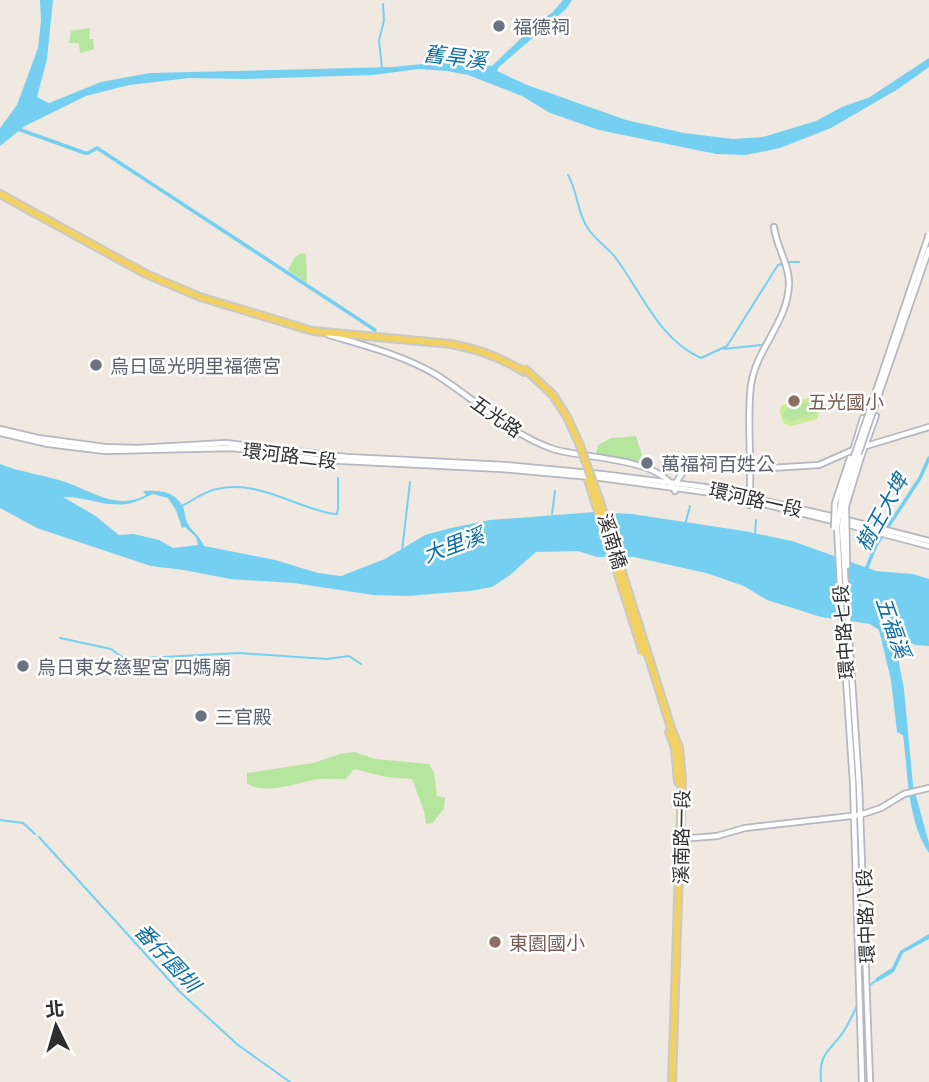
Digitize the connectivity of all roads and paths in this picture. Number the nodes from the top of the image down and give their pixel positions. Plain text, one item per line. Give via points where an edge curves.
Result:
1 (0, 192) edge
2 (774, 227) dead end
3 (929, 234) edge
4 (929, 249) edge
5 (324, 331) junction
6 (524, 370) joint
7 (876, 416) dead end
8 (863, 418) dead end
9 (929, 427) edge
10 (0, 431) edge
11 (865, 446) junction
12 (853, 450) junction
13 (751, 468) junction
14 (580, 474) joint
15 (674, 486) junction
16 (749, 500) junction
17 (929, 543) edge
18 (844, 605) junction
19 (671, 732) joint
20 (853, 750) joint
21 (929, 788) edge
22 (857, 816) junction
23 (680, 839) junction
24 (672, 1082) edge
25 (862, 1082) edge
26 (870, 1082) edge

1 - 5 main road, 五光路 via 172,286
2 - 13 street via 789,292 754,368
3 - 18 street, 環中路七段, bridge via 843,489 837,527
4 - 18 street, 環中路七段, bridge via 846,490
5 - 6 main road, 五光路 via 471,348
5 - 15 street, 五光路 via 403,357 546,447 639,466
6 - 19 main road, 溪南橋, bridge via 548,394 573,438
7 - 11 street
8 - 12 street
9 - 11 street
10 - 14 street, 環河路二段 via 105,451 232,448 345,461
11 - 12 street
11 - 18 street, bridge via 846,506
12 - 13 street via 819,466
12 - 18 street, bridge via 839,487 834,519 837,578
13 - 15 street via 692,466 682,471
13 - 16 street
14 - 15 street, 環河路一段
15 - 16 street, 環河路一段
16 - 17 street, 環河路一段
18 - 20 street, 環中路七段
19 - 23 main road, 溪南路一段
20 - 22 street, 環中路八段
21 - 22 street via 906,793
22 - 23 street
22 - 25 street, 環中路八段
22 - 26 street, 環中路八段
23 - 24 main road, 溪南路一段

